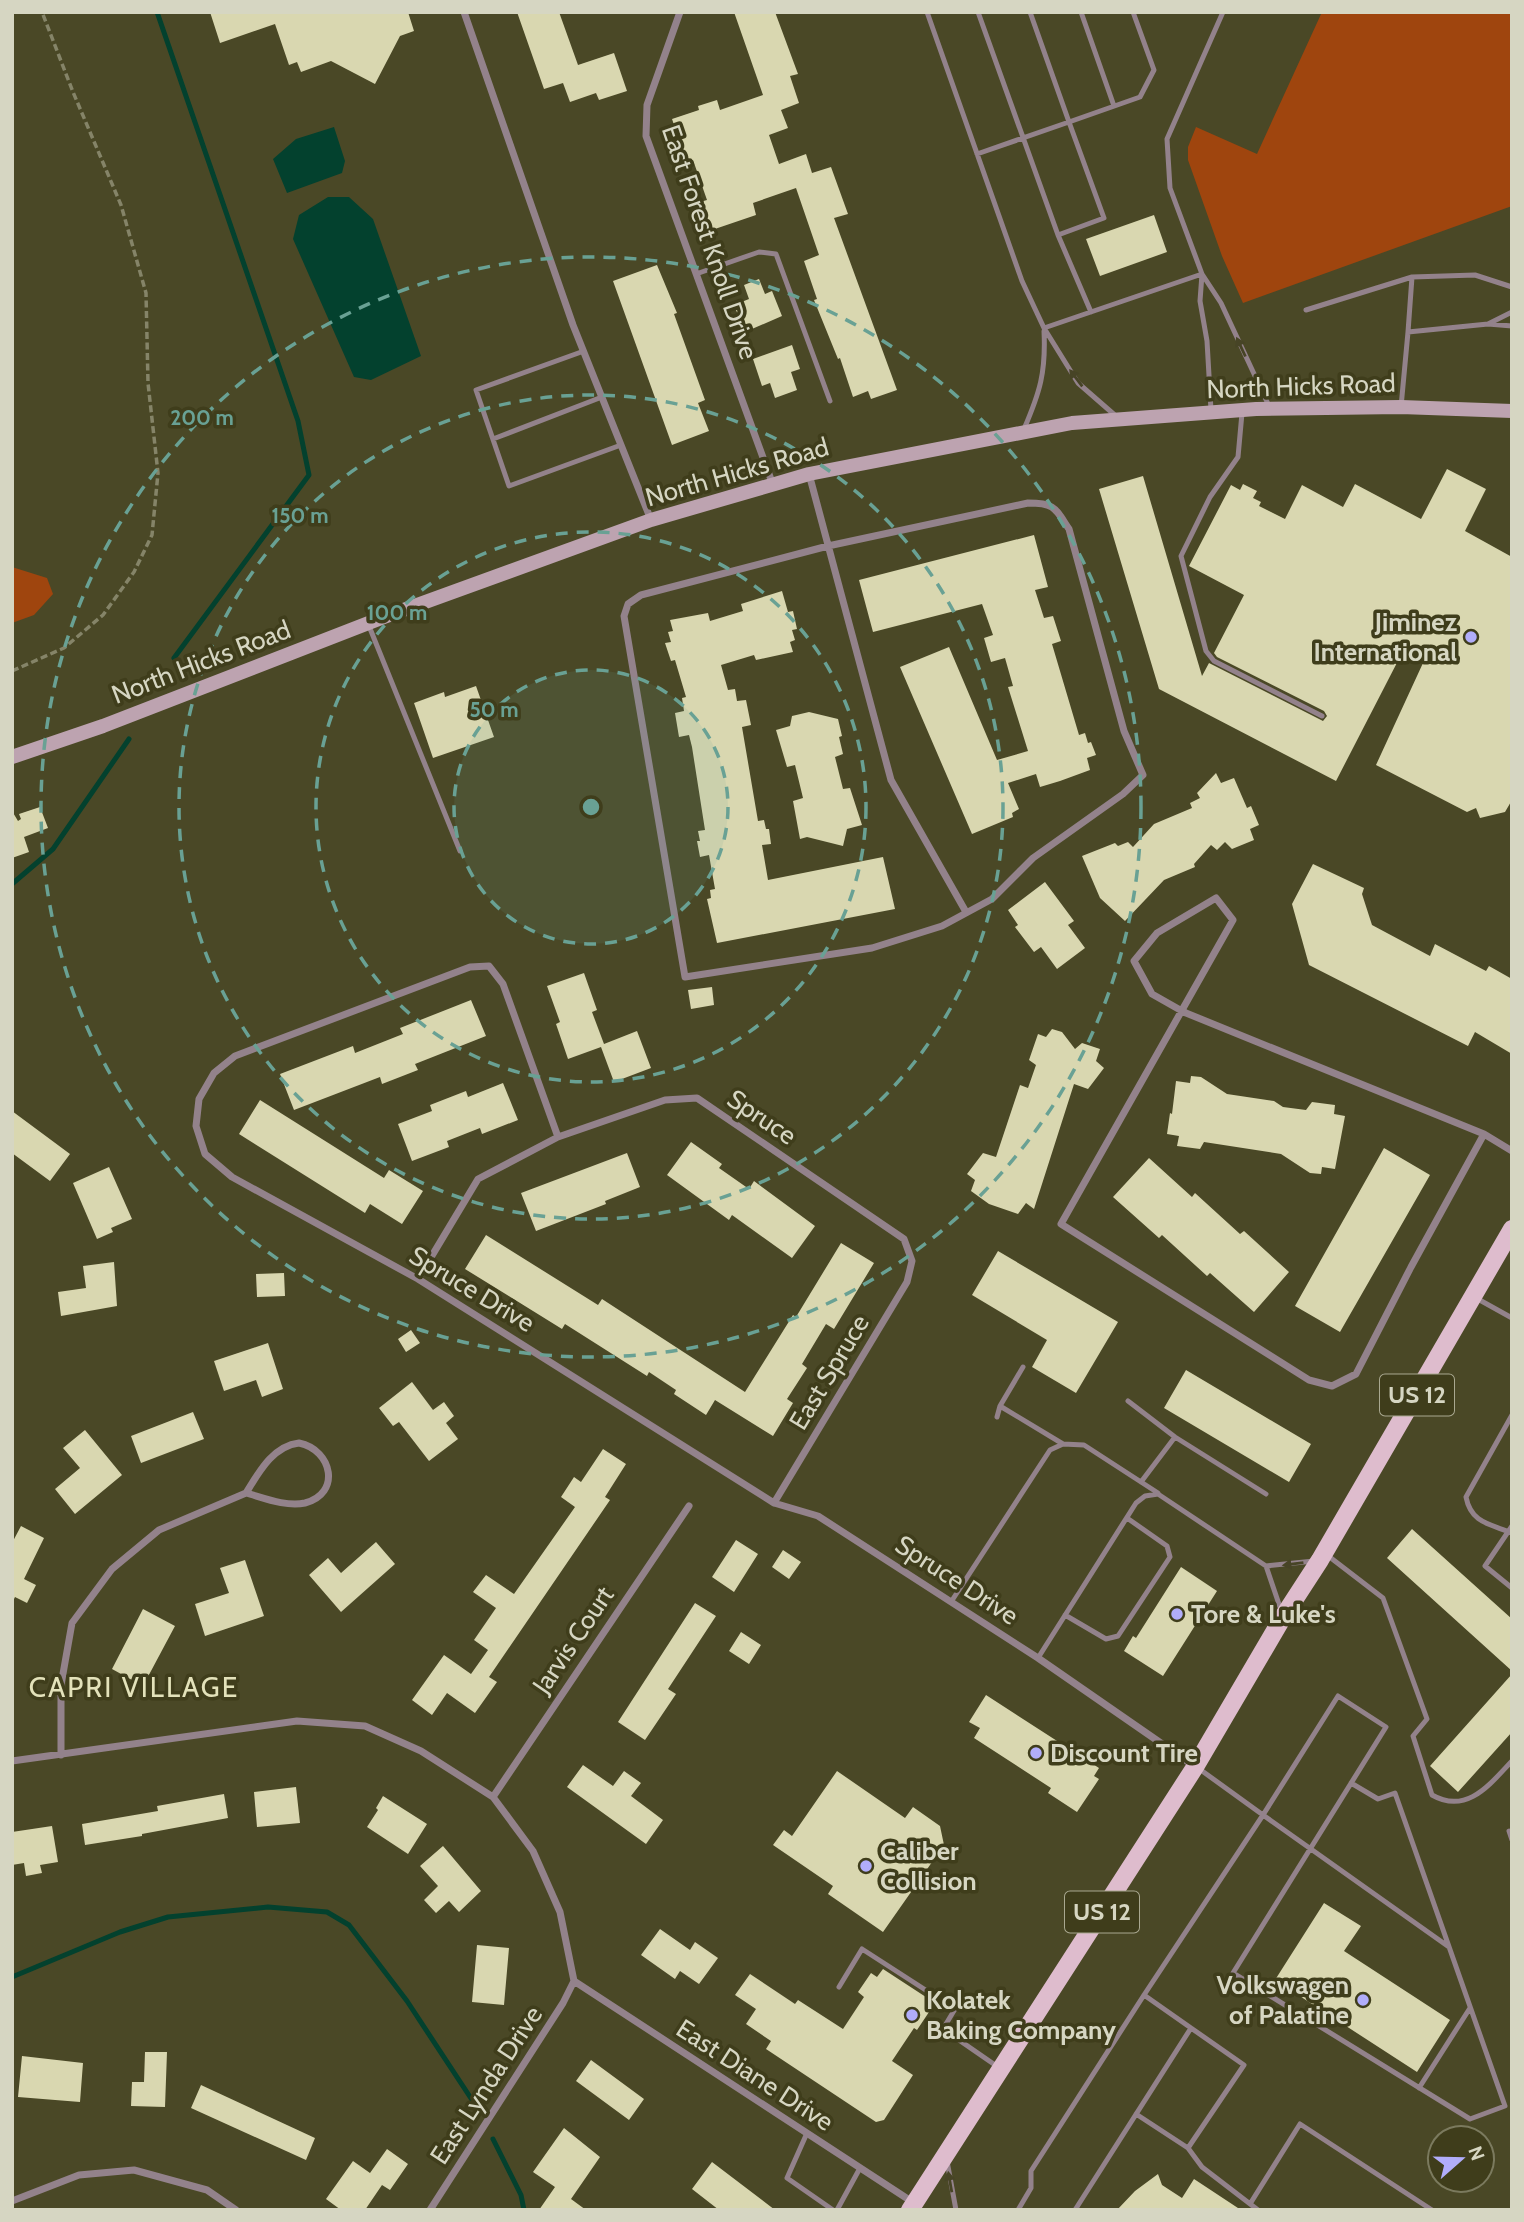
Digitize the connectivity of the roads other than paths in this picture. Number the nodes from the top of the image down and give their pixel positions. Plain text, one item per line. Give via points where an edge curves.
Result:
1 (464, 12) edge
2 (680, 12) edge
3 (927, 12) edge
4 (978, 12) edge
5 (1030, 12) edge
6 (1081, 12) edge
7 (1133, 12) edge
8 (1223, 12) edge
9 (1114, 106) junction
10 (1069, 122) junction
11 (1023, 138) junction
12 (977, 154) junction
13 (1058, 235) junction
14 (696, 274) junction
15 (1202, 274) junction
16 (1412, 276) junction
17 (1512, 287) edge
18 (1306, 310) dead end
19 (1091, 312) junction
20 (1512, 312) edge
21 (1489, 324) junction
22 (1512, 326) edge
23 (1044, 328) junction
24 (1408, 332) junction
25 (584, 351) junction
26 (602, 397) junction
27 (830, 401) dead end
28 (1401, 407) junction
29 (1270, 409) junction
30 (1243, 410) junction
31 (1512, 411) edge
32 (1211, 412) junction
33 (1119, 419) junction
34 (1023, 432) junction
35 (493, 439) junction
36 (621, 445) junction
37 (808, 474) junction
38 (773, 485) junction
39 (651, 520) junction
40 (828, 546) junction
41 (368, 623) junction
42 (1322, 716) dead end
43 (12, 757) edge
44 (460, 851) dead end
45 (966, 912) junction
46 (1182, 1011) junction
47 (1484, 1134) junction
48 (558, 1137) junction
49 (1512, 1151) edge
50 (1512, 1229) edge
51 (912, 1261) joint
52 (418, 1279) junction
53 (1473, 1297) junction
54 (1512, 1318) edge
55 (1023, 1367) dead end
56 (1128, 1401) dead end
57 (1000, 1406) junction
58 (1512, 1415) edge
59 (997, 1417) dead end
60 (1175, 1437) junction
61 (1063, 1444) junction
62 (1141, 1482) junction
63 (246, 1493) junction
64 (1158, 1494) junction
65 (1266, 1494) dead end
66 (774, 1503) junction
67 (689, 1506) dead end
68 (1127, 1518) junction
69 (1511, 1530) edge
70 (1322, 1557) junction
71 (1266, 1566) junction
72 (1512, 1588) edge
73 (951, 1602) junction
74 (1065, 1615) junction
75 (1283, 1617) junction
76 (1038, 1658) junction
77 (61, 1755) junction
78 (12, 1761) edge
79 (1512, 1761) edge
80 (1195, 1766) junction
81 (1351, 1783) junction
82 (493, 1797) junction
83 (1263, 1815) junction
84 (1509, 1831) dead end
85 (1512, 1840) edge
86 (1310, 1849) junction
87 (1449, 1947) junction
88 (574, 1982) junction
89 (839, 1987) dead end
90 (1144, 1995) junction
91 (1471, 2007) junction
92 (1191, 2028) junction
93 (1000, 2068) junction
94 (1419, 2088) junction
95 (1136, 2114) junction
96 (807, 2133) junction
97 (1188, 2148) junction
98 (945, 2154) junction
99 (860, 2168) junction
100 (12, 2201) edge
101 (1250, 2204) junction
102 (912, 2206) edge
103 (236, 2210) edge
104 (430, 2210) edge
105 (835, 2210) edge
106 (956, 2210) edge
107 (1018, 2210) edge
108 (1075, 2210) edge
109 (1258, 2210) edge
110 (1432, 2210) edge

1 - 25 street
2 - 14 street, East Forest Knoll Drive via 647,105 646,136
3 - 12 lane
4 - 11 lane
5 - 10 lane
6 - 9 lane
7 - 9 lane via 1154,70 1140,97
8 - 15 lane via 1167,139 1170,188
9 - 10 lane
10 - 11 lane
10 - 13 lane via 1104,218
11 - 12 lane
11 - 13 lane
12 - 23 lane via 1022,281
13 - 19 lane
14 - 27 lane via 759,252 776,254
14 - 38 street, East Forest Knoll Drive
15 - 19 lane
29 -> 15 lane via 1221,303
15 - 32 lane via 1200,301
16 - 17 lane via 1475,275
16 - 18 lane
16 - 24 lane
19 - 23 lane
20 - 21 lane
21 - 22 lane
21 - 24 lane
33 -> 23 lane via 1078,383
23 - 34 lane via 1041,385
24 - 28 lane
25 - 26 street
25 - 35 lane via 476,390
26 - 35 lane
26 - 36 street
28 - 29 main road, North Hicks Road
28 - 31 main road, North Hicks Road
29 - 30 main road, North Hicks Road
30 - 32 main road, North Hicks Road
30 - 42 lane via 1238,457 1210,497 1181,556 1206,651 1214,661
32 - 33 main road, North Hicks Road
33 - 34 main road, North Hicks Road
34 - 37 main road, North Hicks Road
35 - 36 lane via 509,486
36 - 39 street
37 - 38 main road, North Hicks Road
37 - 40 street
38 - 39 main road, North Hicks Road
39 - 41 main road, North Hicks Road
40 - 45 street via 891,780
40 - 45 street via 1028,503 1046,503 1069,528 1124,731 1143,775 1033,858 992,899
40 - 45 street via 640,595 628,604 624,616 685,977 872,948 942,926
41 - 43 main road, North Hicks Road
41 - 44 lane
46 - 46 street via 1152,994 1134,961 1157,933 1216,898 1233,920
46 - 47 street
46 - 47 street via 1060,1224 1309,1380 1332,1386 1356,1374
47 - 49 street
48 - 51 street, Spruce via 665,1100 697,1098 904,1239
48 - 52 street, Spruce via 478,1179
48 - 52 street, Spruce Drive via 503,984 489,966 470,967 235,1056 214,1073 199,1099 196,1126 205,1154 232,1177
50 - 53 main road, US 12
51 - 66 street, East Spruce via 907,1282
52 - 66 street, Spruce Drive
53 - 54 lane
53 - 70 main road, US 12
55 - 57 lane
56 - 60 lane
57 - 59 lane
57 - 61 lane
58 - 69 lane via 1466,1497 1469,1511 1480,1521
60 - 62 lane
60 - 65 lane
61 - 62 lane via 1084,1445
61 - 73 lane via 1050,1450
62 - 64 lane
63 - 63 street via 302,1504 319,1495 328,1467 318,1450 289,1444 273,1455
63 - 77 street via 159,1530 112,1569 72,1623 61,1685
64 - 68 lane via 1145,1496
64 - 71 lane
66 - 73 street, Spruce Drive via 818,1516
67 - 82 street, Jarvis Court
68 - 74 lane
68 - 74 lane via 1167,1546 1170,1558 1118,1636 1106,1639
69 - 72 lane via 1485,1566
70 -> 71 lane
70 - 75 main road, US 12
70 - 79 lane via 1383,1598 1427,1719 1413,1736 1432,1795 1452,1802 1473,1798
71 - 75 lane
73 - 76 street, Spruce Drive
74 - 76 lane
75 - 80 main road, US 12
76 - 80 street, Spruce Drive
77 - 78 street
77 - 82 street via 297,1721 365,1726 421,1751
80 - 83 lane
80 - 93 main road, US 12
81 - 83 lane via 1386,1727 1338,1696
81 - 86 lane
81 - 87 lane via 1378,1799 1395,1793
82 - 88 street via 533,1851 560,1912
83 - 86 lane
83 - 90 lane
84 - 85 lane
86 - 87 lane
86 - 94 lane via 1233,1973
87 - 91 lane
88 - 96 street, East Diane Drive
88 - 104 street, East Lynda Drive
89 - 93 lane via 862,1949 955,2009 943,2029
90 - 92 lane
90 - 107 lane via 1031,2171 1031,2188
91 - 94 lane
91 - 94 lane via 1506,2106 1470,2119
92 - 95 lane
92 - 97 lane via 1244,2065
93 - 98 main road, US 12
95 - 97 lane
95 - 108 lane
96 - 99 street, East Diane Drive
96 - 105 lane via 786,2178
97 - 101 lane via 1202,2167
98 - 102 main road, US 12
106 -> 98 lane
99 - 102 street, East Diane Drive
99 - 105 lane
100 - 103 street via 79,2175 134,2170 207,2190
101 - 109 lane
101 - 110 lane via 1300,2124

